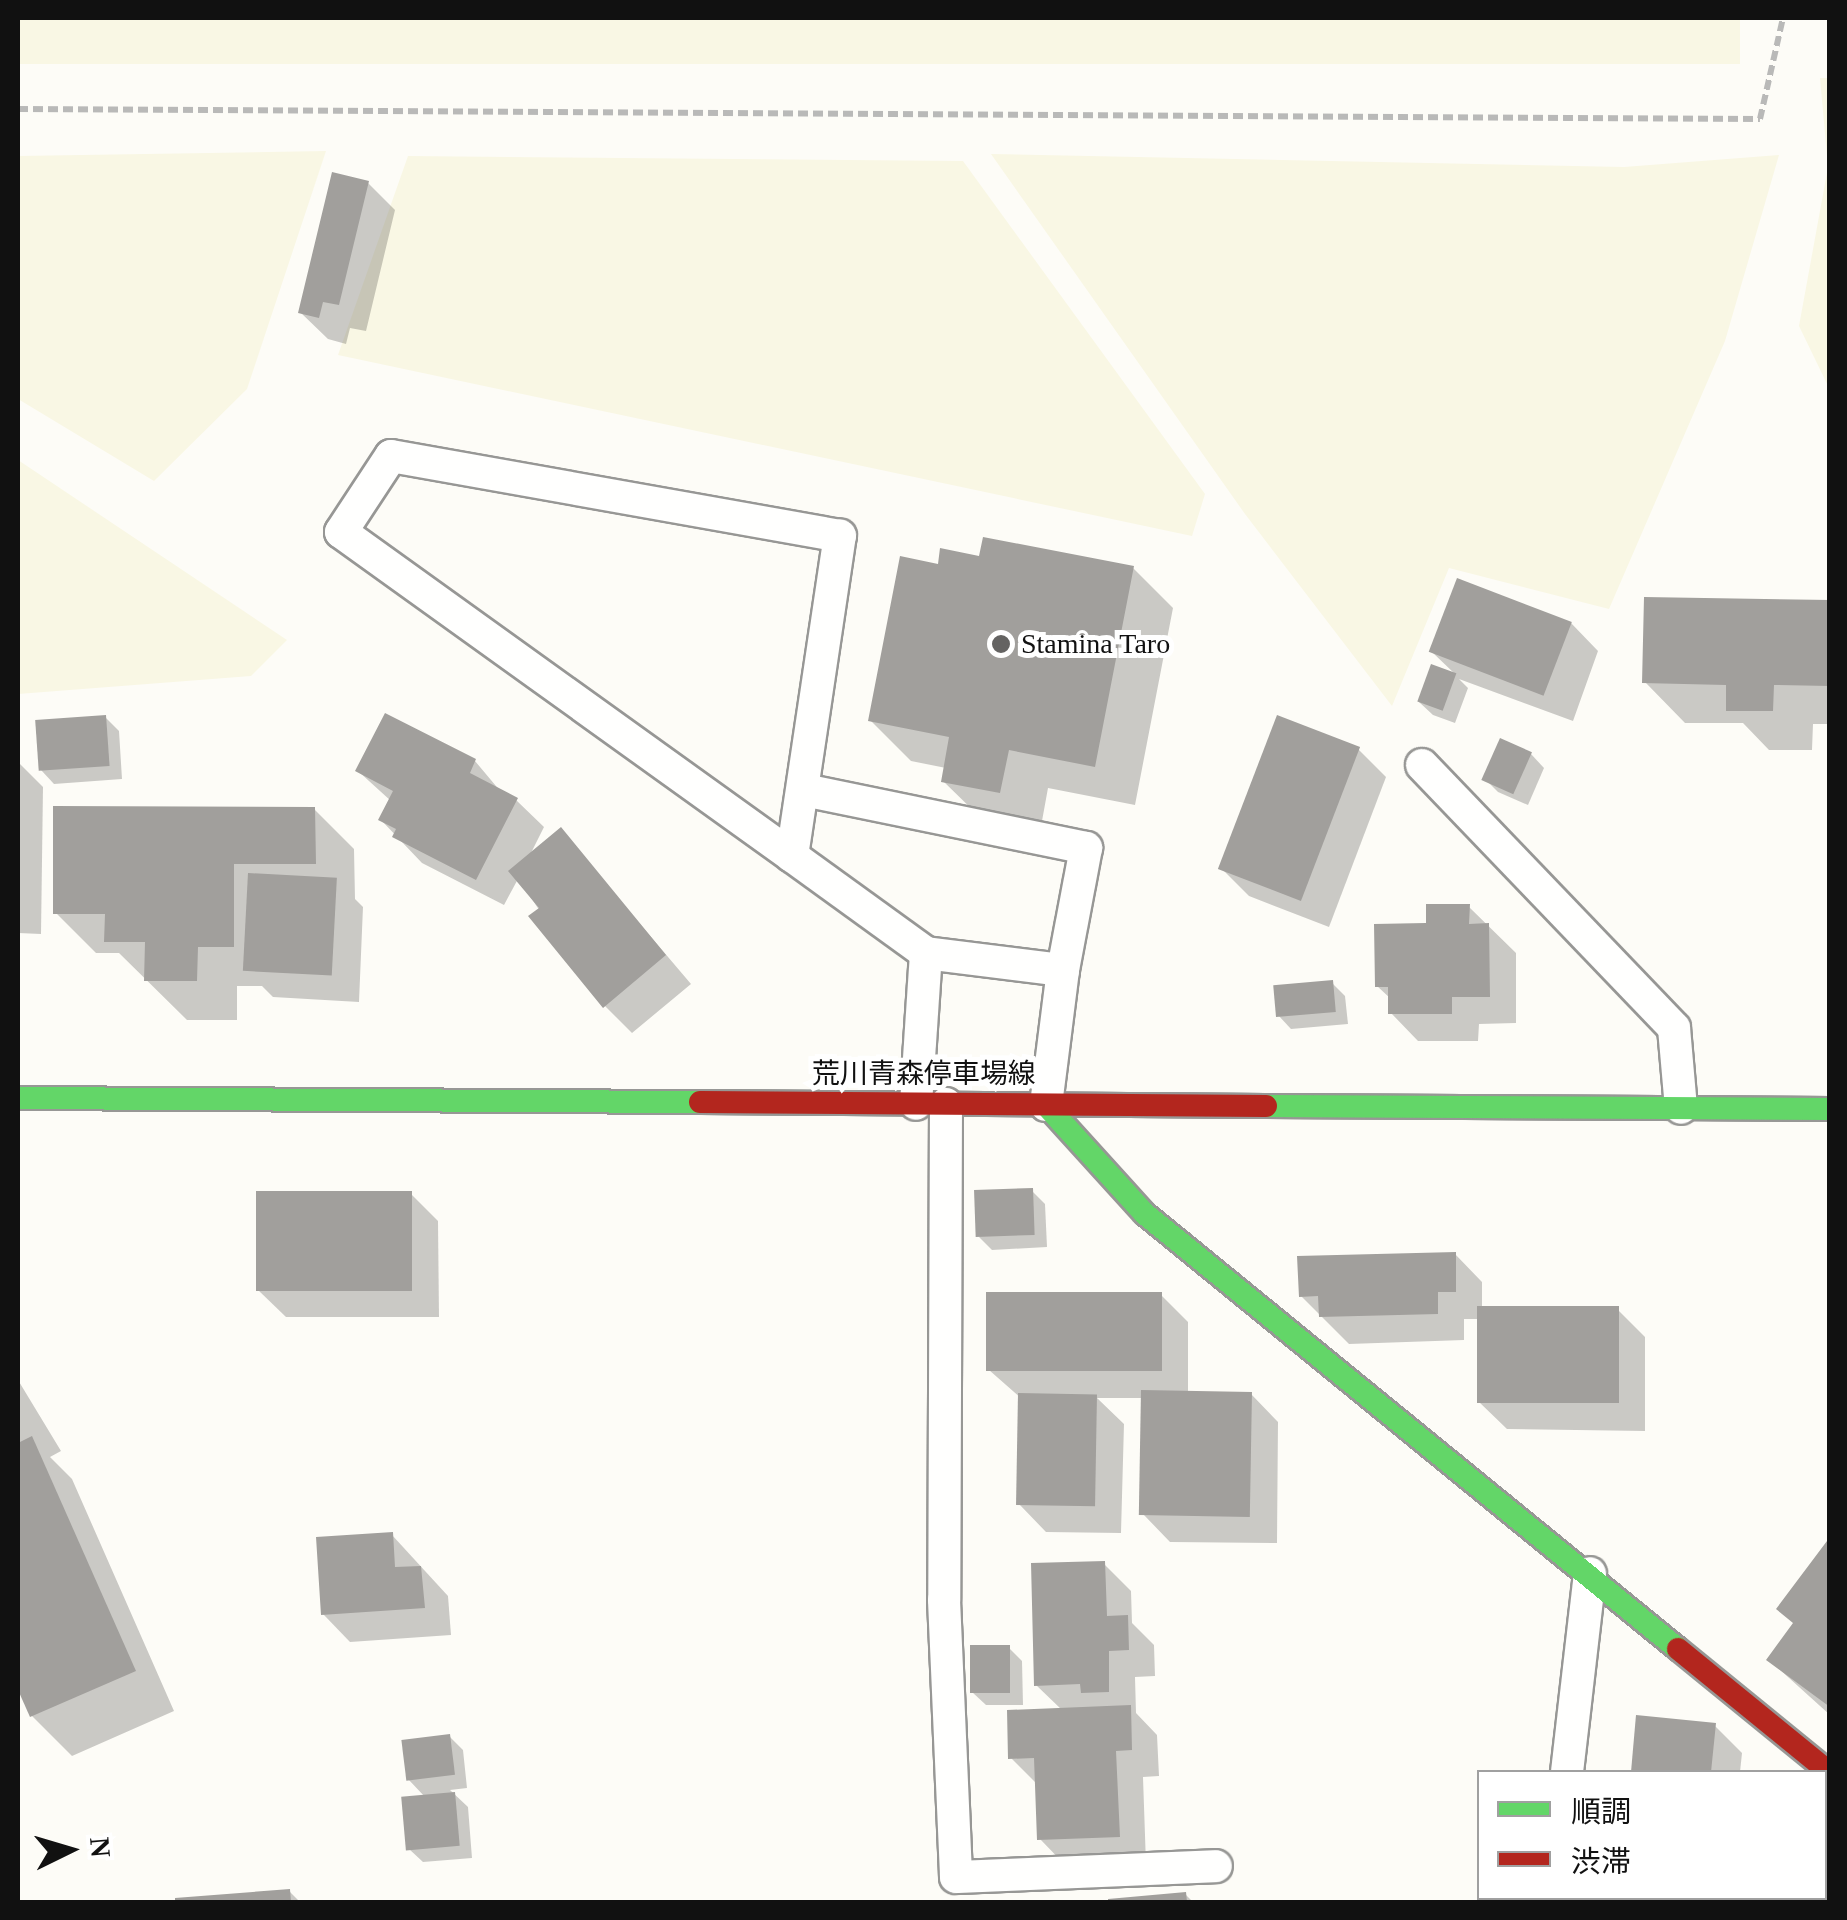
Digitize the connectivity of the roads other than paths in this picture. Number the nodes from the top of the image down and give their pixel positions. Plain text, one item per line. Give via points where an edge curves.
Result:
1 (1422, 765) dead end
2 (804, 790) junction
3 (792, 856) junction
4 (926, 952) junction
5 (1063, 970) junction
6 (18, 1098) edge
7 (931, 1104) junction
8 (1046, 1105) junction
9 (1682, 1108) junction
10 (1830, 1109) edge
11 (1590, 1573) junction
12 (1567, 1770) edge
13 (1830, 1772) edge
14 (1216, 1866) dead end

1 - 9 lane via 1674,1028
2 - 3 lane
2 - 3 lane via 840,536 391,456 341,532
2 - 5 lane via 1086,848
3 - 4 lane
4 - 5 lane
4 - 7 lane
5 - 8 lane
6 - 7 main road, 荒川青森停車場線
7 - 8 main road, 荒川青森停車場線
7 - 14 lane via 956,1877
8 - 9 main road, 荒川青森停車場線
8 - 11 main road via 1145,1214
9 - 10 main road, 荒川青森停車場線
11 - 12 lane
11 - 13 main road

